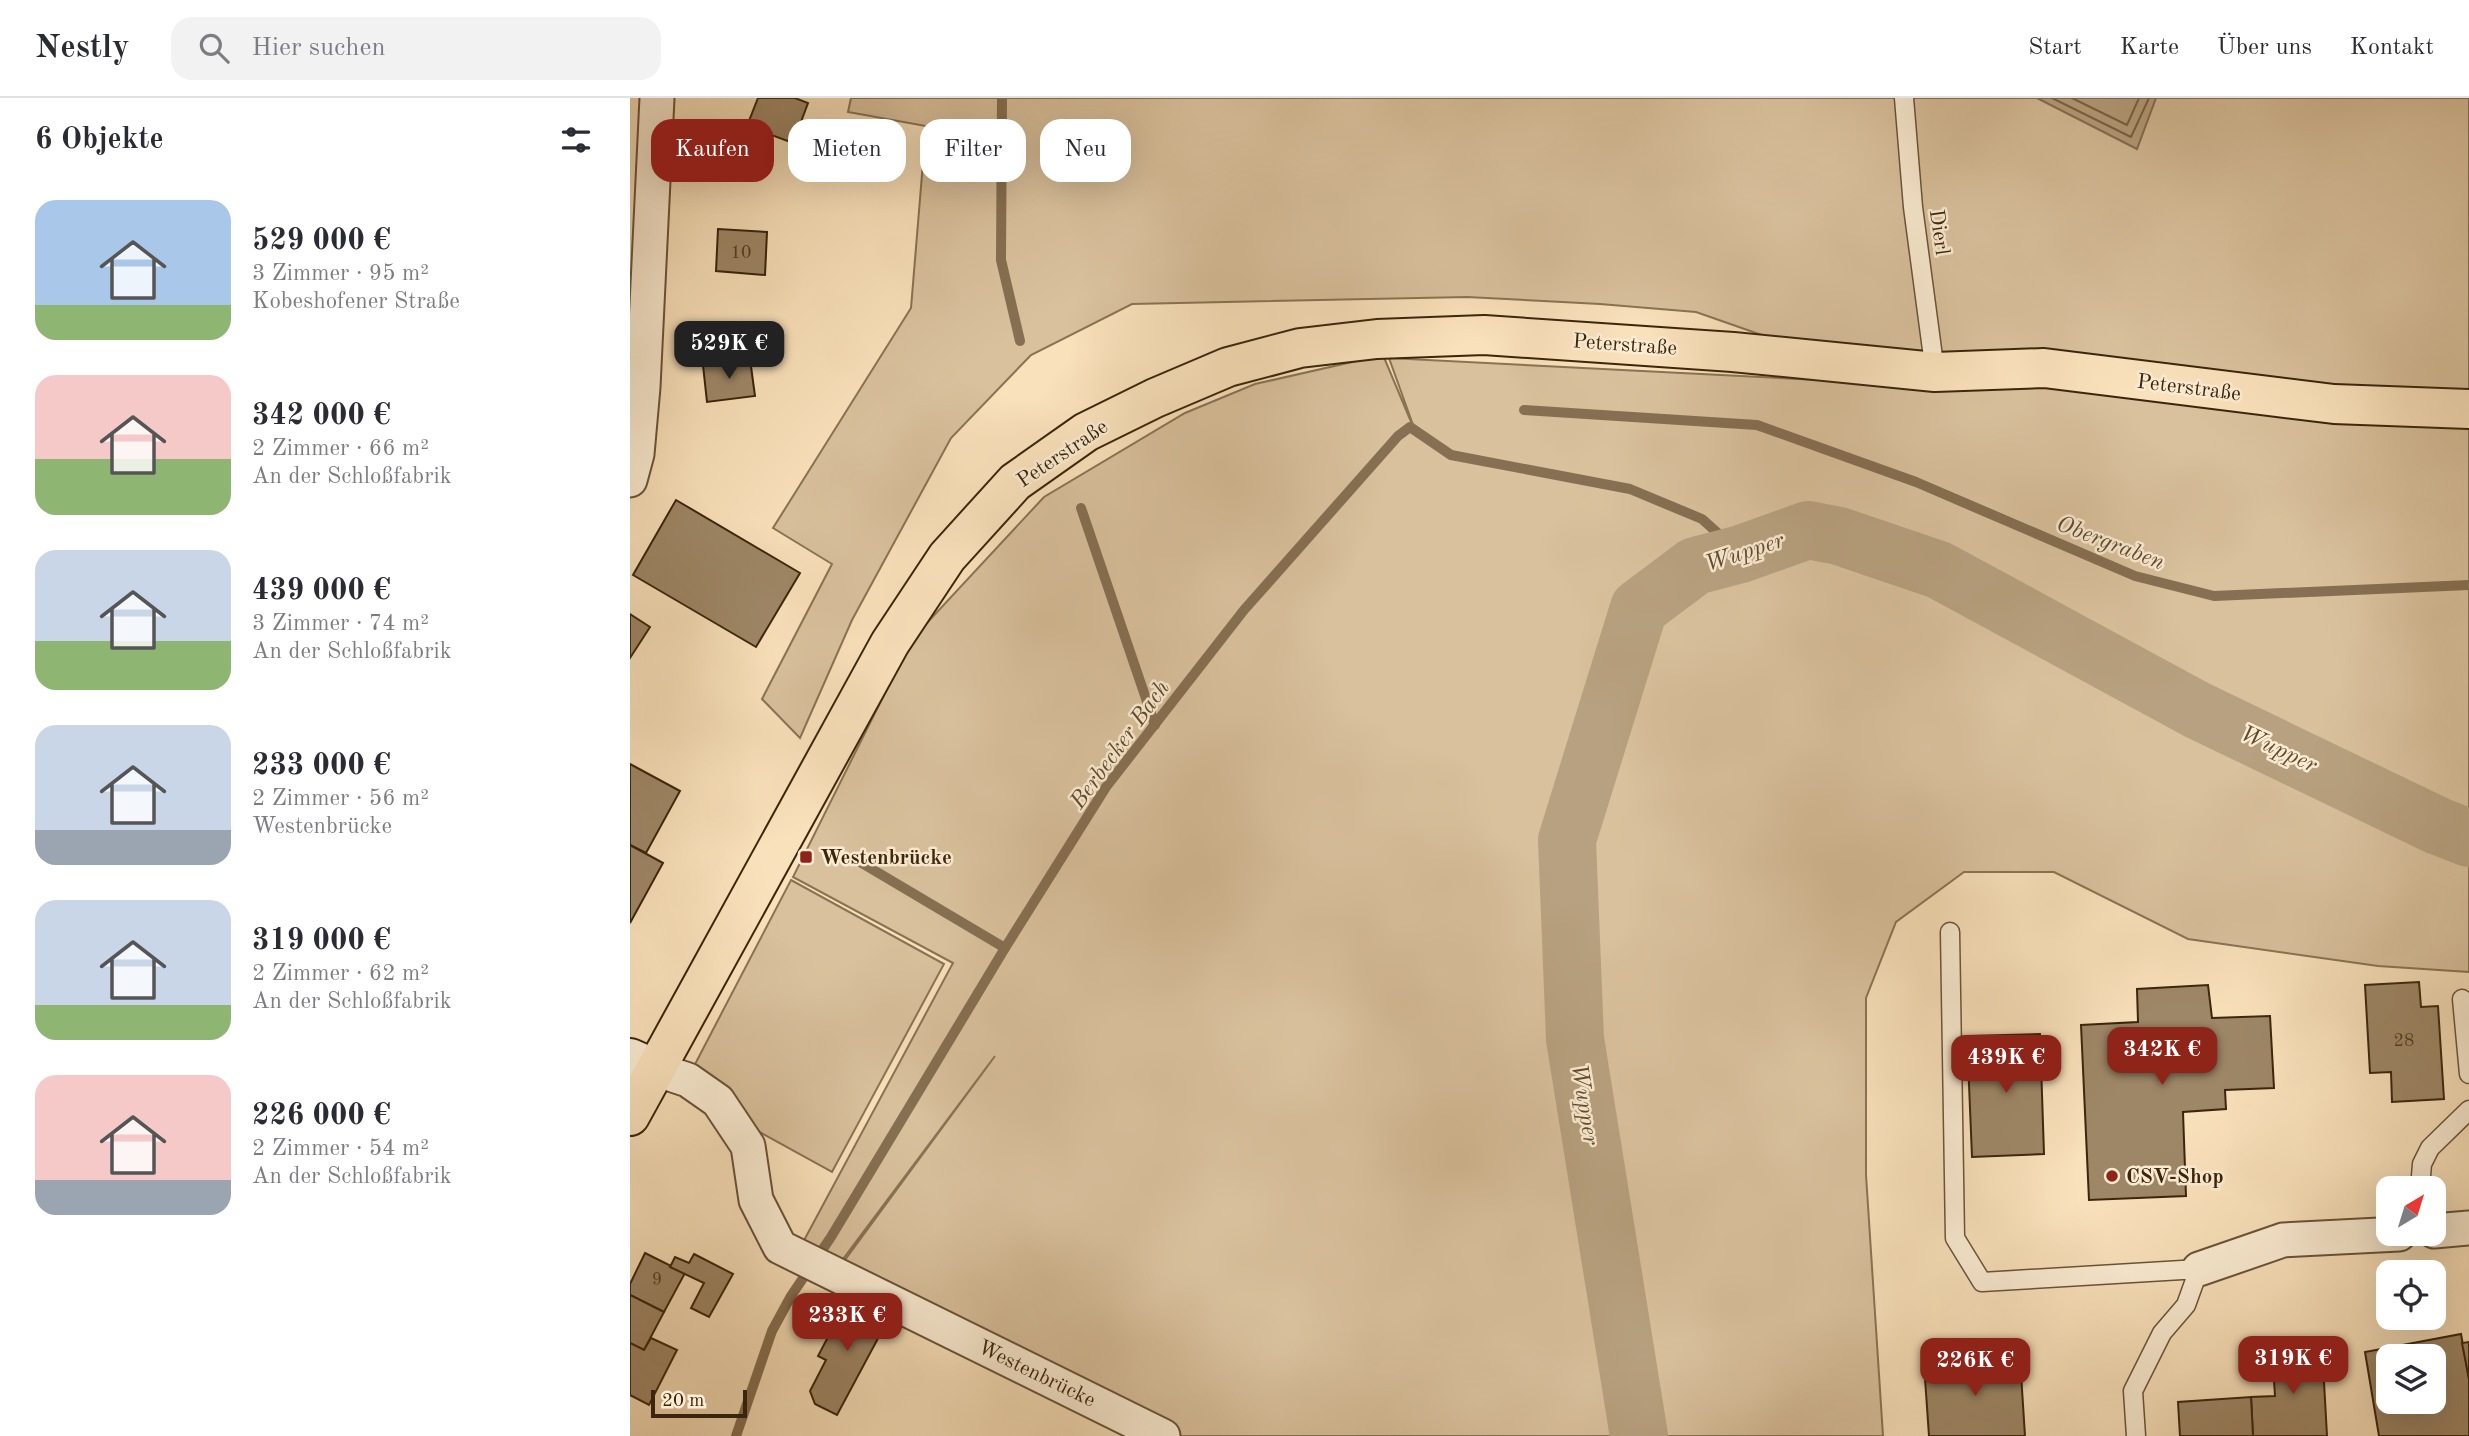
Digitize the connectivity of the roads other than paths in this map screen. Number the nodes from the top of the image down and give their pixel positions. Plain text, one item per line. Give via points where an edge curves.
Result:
1 (657, 98) edge
2 (1904, 98) edge
3 (1935, 372) junction
4 (2469, 409) edge
5 (630, 480) edge
6 (1950, 932) dead end
7 (2462, 999) dead end
8 (642, 1064) edge
9 (2469, 1074) edge
10 (2469, 1110) edge
11 (630, 1115) edge
12 (2421, 1176) edge
13 (2469, 1228) edge
14 (2446, 1230) edge
15 (2376, 1235) edge
16 (2199, 1269) junction
17 (1163, 1436) edge
18 (2136, 1436) edge

1 - 5 street via 643,387
2 - 3 lane, Dierl
3 - 4 main road, Peterstraße via 2044,368 2334,404
3 - 8 main road, Peterstraße via 1759,354 1484,335 1377,339 1300,348 1228,367 1086,432 1016,482 947,557 890,643 761,875
6 - 16 lane via 1955,1238 1982,1282
7 - 9 lane
8 - 11 main road
8 - 17 street, Westenbrücke via 688,1080 718,1101 748,1146 756,1200 780,1248
10 - 12 lane via 2430,1148
13 - 14 street
15 - 16 street via 2283,1240
16 - 18 lane via 2186,1305 2162,1333 2133,1391

